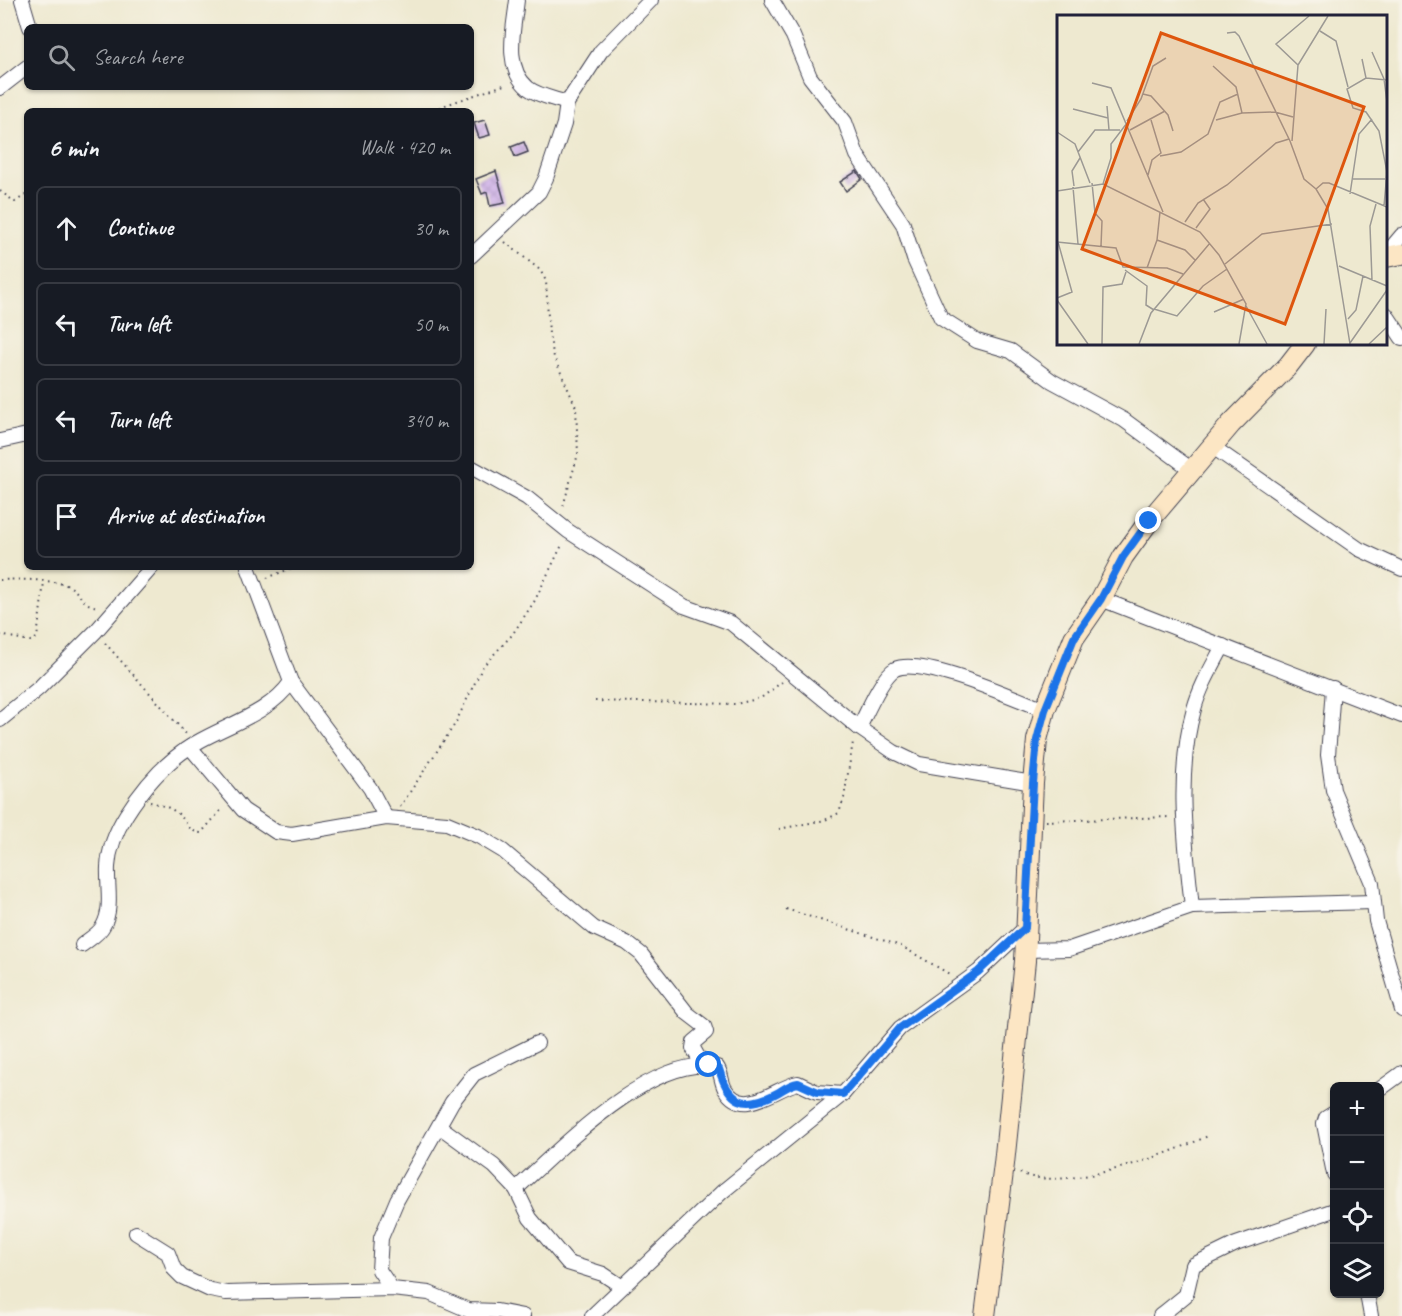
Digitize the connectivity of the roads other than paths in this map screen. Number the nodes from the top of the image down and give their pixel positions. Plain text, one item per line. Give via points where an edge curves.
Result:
1 (22, 0) edge
2 (517, 0) edge
3 (651, 0) edge
4 (772, 0) edge
5 (29, 24) edge
6 (24, 69) edge
7 (0, 88) edge
8 (567, 103) junction
9 (1402, 236) edge
10 (474, 253) edge
11 (1402, 254) edge
12 (1387, 255) edge
13 (1387, 256) edge
14 (1387, 316) edge
15 (1402, 338) edge
16 (1304, 345) edge
17 (24, 436) edge
18 (0, 441) edge
19 (1213, 447) junction
20 (474, 469) edge
21 (1192, 470) junction
22 (1402, 569) edge
23 (149, 570) edge
24 (250, 570) edge
25 (1101, 599) junction
26 (1223, 646) junction
27 (291, 682) junction
28 (1333, 688) junction
29 (1045, 710) junction
30 (1402, 716) edge
31 (0, 720) edge
32 (858, 728) junction
33 (192, 745) junction
34 (1033, 783) junction
35 (388, 818) junction
36 (1373, 902) junction
37 (1192, 906) junction
38 (1025, 928) junction
39 (82, 945) dead end
40 (1025, 950) junction
41 (1402, 1010) edge
42 (537, 1043) dead end
43 (709, 1065) junction
44 (1402, 1073) edge
45 (1384, 1086) edge
46 (843, 1094) junction
47 (1330, 1116) edge
48 (439, 1126) junction
49 (1330, 1151) edge
50 (516, 1188) junction
51 (1330, 1212) edge
52 (136, 1233) dead end
53 (621, 1286) junction
54 (392, 1289) junction
55 (1368, 1298) edge
56 (523, 1316) edge
57 (592, 1316) edge
58 (985, 1316) edge
59 (1160, 1316) edge
60 (1371, 1316) edge

1 - 5 street
2 - 8 street via 511,43 520,80 530,90
3 - 8 street via 601,51
4 - 21 street via 810,77 845,122 857,155 903,224 941,318 977,341 1011,351 1052,381 1124,420
6 - 7 street
8 - 10 street via 564,124 539,192
9 - 12 street
11 - 13 street
14 - 15 street
16 - 19 street
17 - 18 street
19 - 21 street
19 - 22 street via 1359,549
20 - 32 street via 527,498 684,606 732,623
21 - 25 street via 1123,557
23 - 31 street via 96,631 39,688
24 - 27 street
25 - 26 street
25 - 29 street via 1074,638
26 - 28 street
26 - 37 street via 1194,708 1185,775 1183,816
27 - 33 street via 282,695 262,710
27 - 35 street
28 - 30 street
28 - 36 street via 1328,755 1333,790 1369,876
29 - 32 street via 939,671 905,667 887,676
29 - 34 street via 1037,740
32 - 34 street via 919,764
33 - 35 street via 243,810 276,832 292,834
33 - 39 street via 157,774 125,816 110,854 103,927
34 - 38 street
35 - 43 street via 447,823 478,836 503,851 594,928 627,943 706,1030 693,1048
36 - 37 street
36 - 41 street
37 - 40 street via 1069,949
38 - 40 street
38 - 46 street via 964,982 900,1028
40 - 58 street
42 - 48 street via 474,1074
43 - 46 street via 719,1069 726,1091 745,1102 766,1098 798,1083 818,1092
43 - 50 street via 685,1067 662,1075 629,1094
44 - 45 street
46 - 53 street via 722,1192
47 - 49 street via 1324,1124
48 - 50 street via 494,1166
48 - 54 street via 397,1200 381,1238 379,1270
50 - 53 street via 530,1218 568,1263 603,1274
51 - 59 street via 1236,1244 1193,1265 1186,1295
52 - 54 street via 168,1253 182,1277 210,1290 285,1293
53 - 57 street
54 - 56 street via 429,1293 468,1310
55 - 60 street

